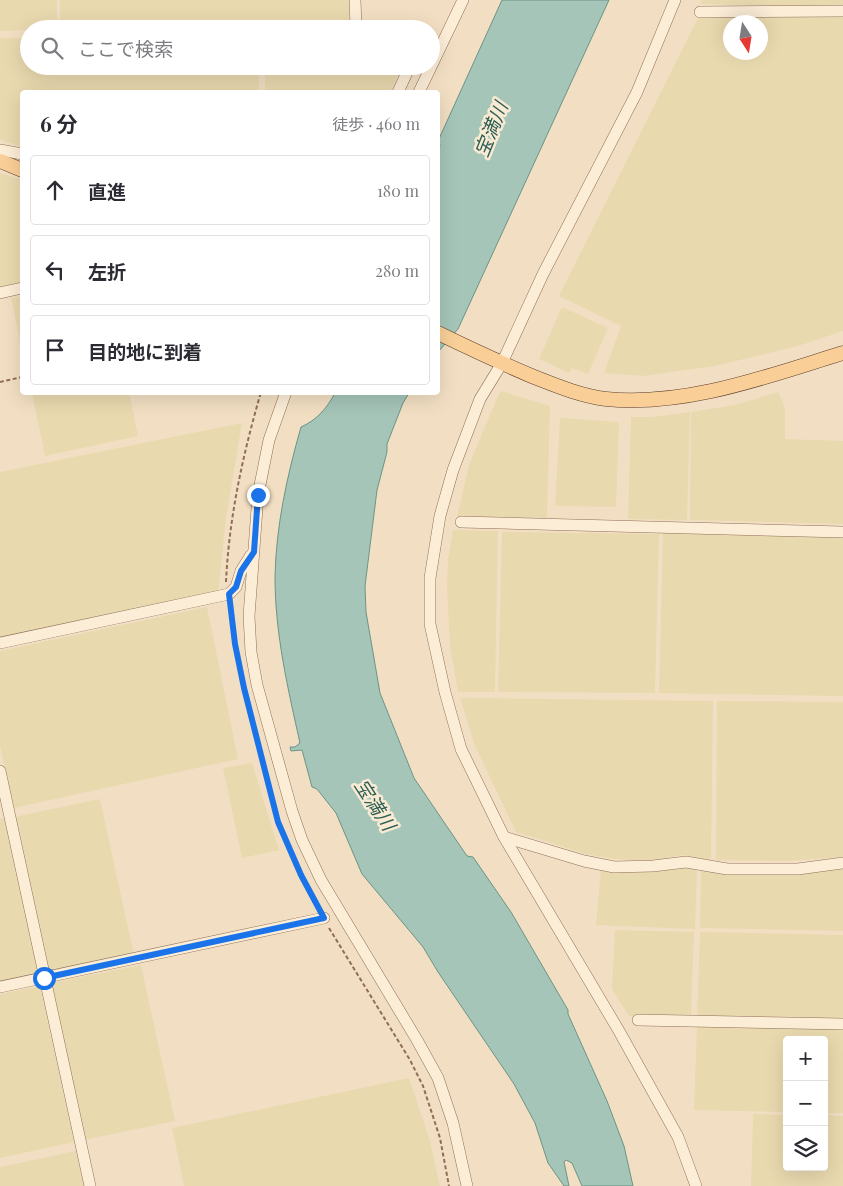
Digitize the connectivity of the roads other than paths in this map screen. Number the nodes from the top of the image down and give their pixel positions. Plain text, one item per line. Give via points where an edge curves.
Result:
1 (356, 0) edge
2 (463, 0) edge
3 (675, 0) edge
4 (843, 11) edge
5 (700, 12) dead end
6 (356, 20) edge
7 (440, 48) edge
8 (406, 75) edge
9 (427, 75) edge
10 (399, 90) edge
11 (420, 90) edge
12 (0, 150) edge
13 (20, 154) edge
14 (0, 161) edge
15 (20, 169) edge
16 (20, 288) edge
17 (0, 293) edge
18 (440, 333) edge
19 (843, 353) edge
20 (499, 362) junction
21 (285, 395) edge
22 (461, 522) dead end
23 (843, 532) edge
24 (254, 552) junction
25 (0, 643) edge
26 (0, 771) edge
27 (504, 837) junction
28 (843, 863) edge
29 (324, 918) road end
30 (44, 978) junction
31 (0, 987) edge
32 (638, 1020) dead end
33 (843, 1024) edge
34 (90, 1186) edge
35 (467, 1186) edge
36 (696, 1186) edge

1 - 6 street
2 - 7 street
3 - 20 street via 637,92
4 - 5 street
8 - 10 street
9 - 11 street
12 - 13 street
14 - 15 main road
16 - 17 street
18 - 20 main road
19 - 20 main road via 721,389 649,401 605,398 564,389
20 - 27 street via 480,399 453,470 435,539 430,578 430,624 461,749
21 - 24 street via 268,440 258,495
22 - 23 street
24 - 25 street via 229,594
24 - 35 street via 249,616 251,652 292,811 321,880 438,1078 453,1123
26 - 30 street
27 - 28 street via 614,867 686,862 727,869 798,869
27 - 36 street via 678,1137
29 - 30 street
30 - 31 street
30 - 34 street
32 - 33 street

